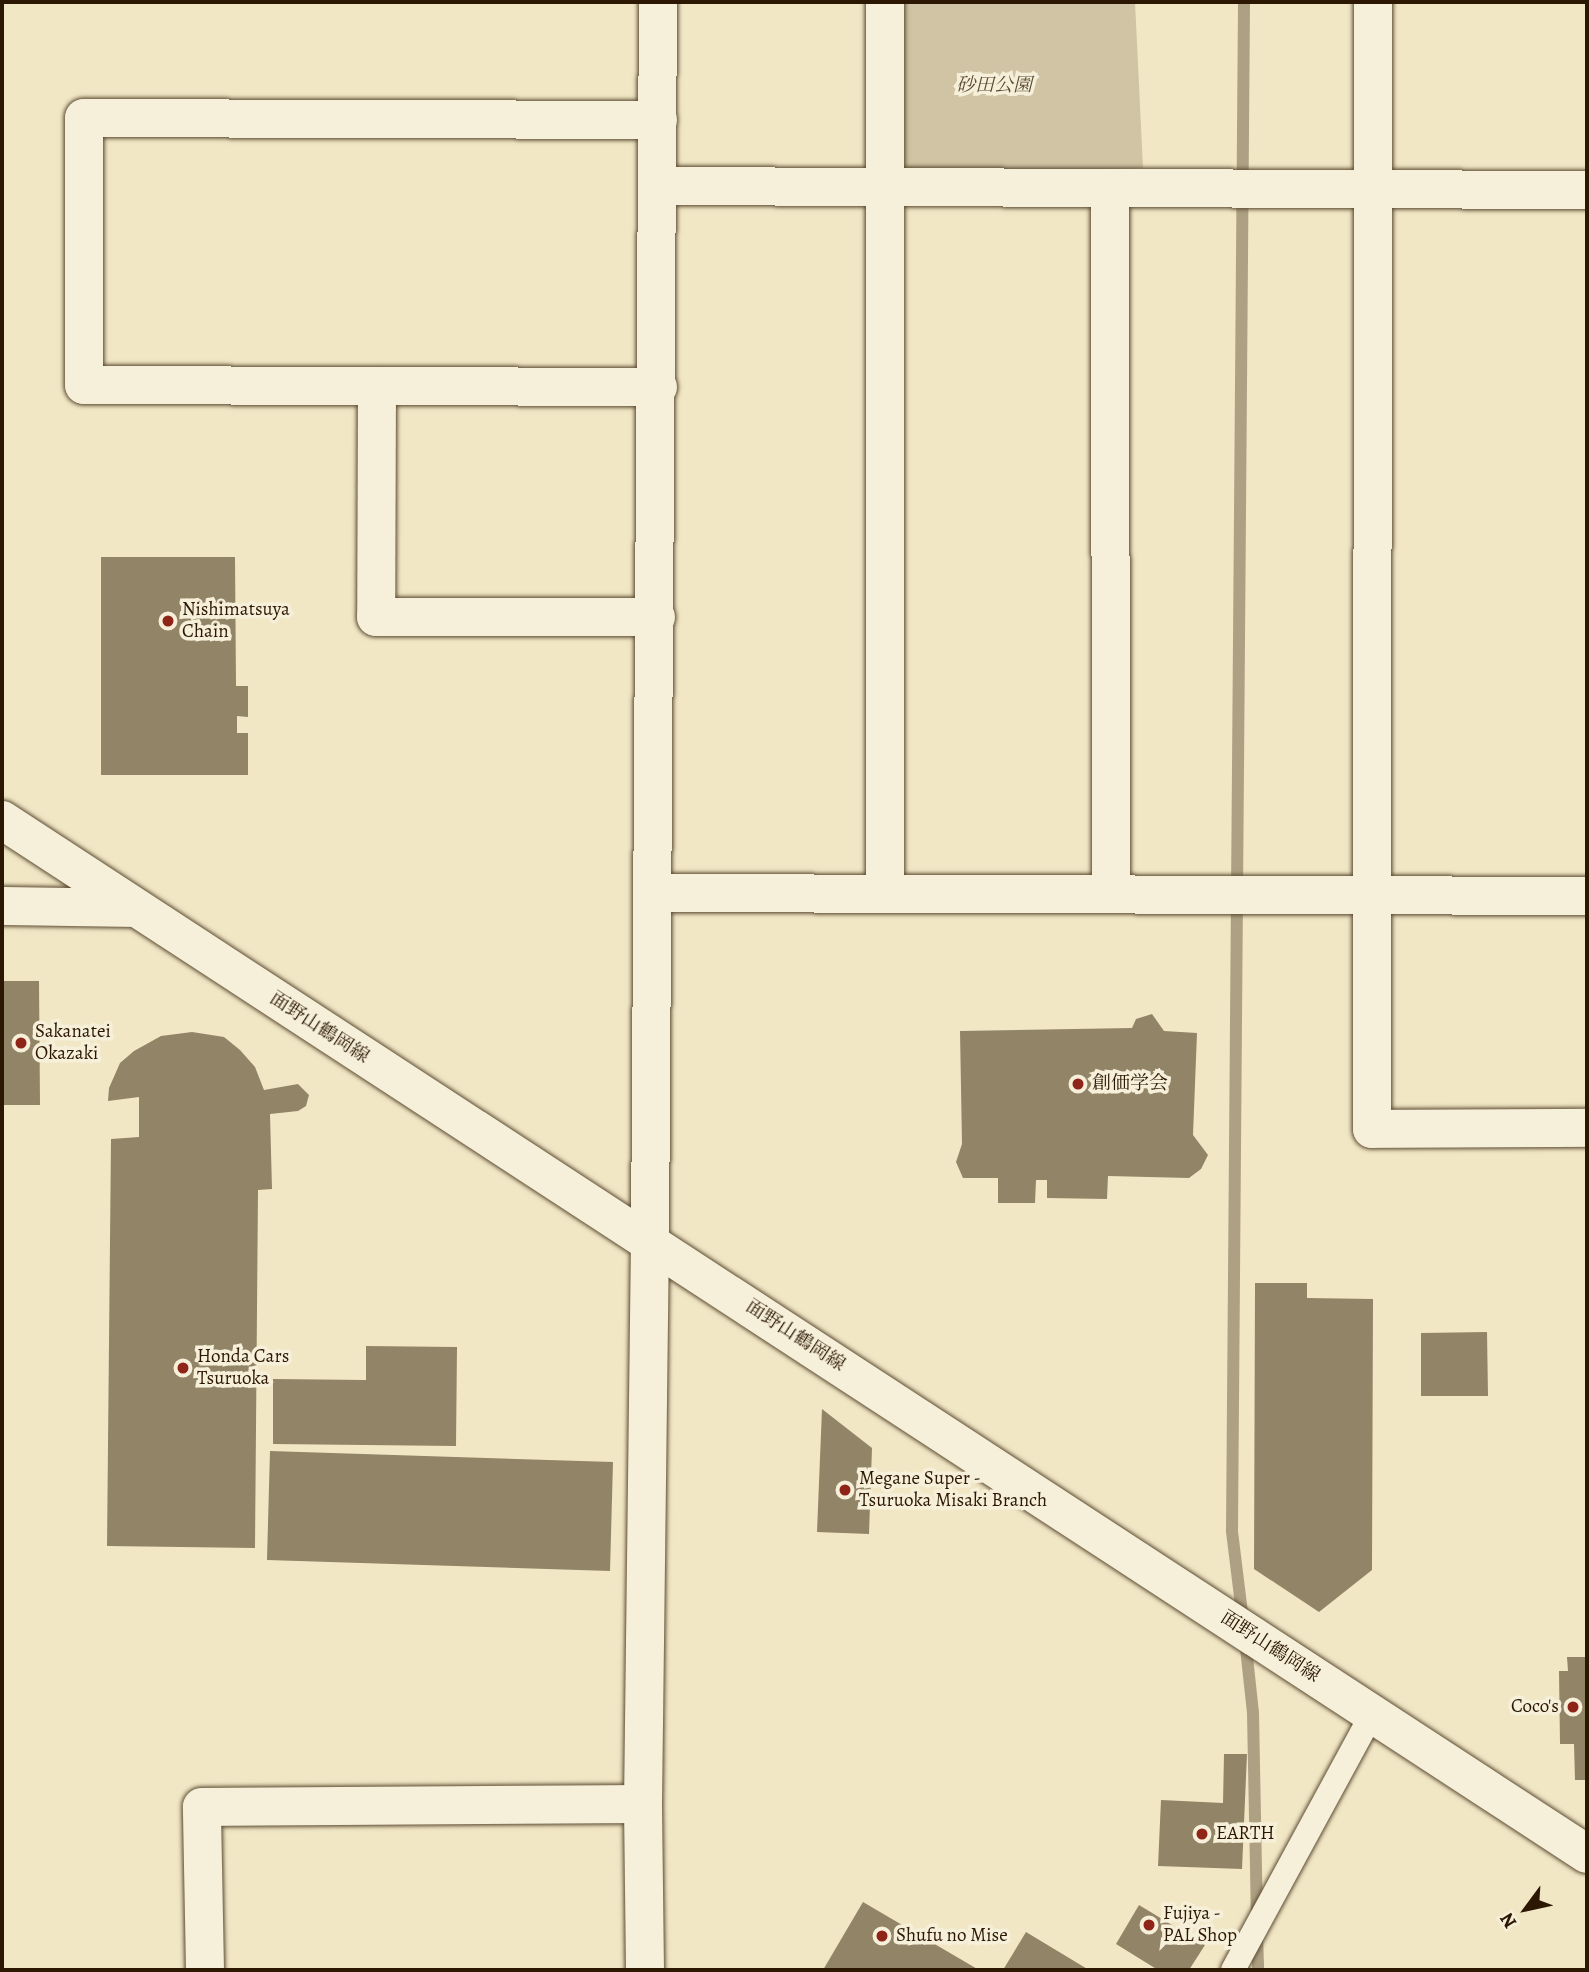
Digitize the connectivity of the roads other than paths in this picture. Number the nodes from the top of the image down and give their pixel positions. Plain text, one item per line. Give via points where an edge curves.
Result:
1 (658, 2) edge
2 (885, 2) edge
3 (1373, 2) edge
4 (658, 120) junction
5 (658, 186) junction
6 (885, 187) junction
7 (1111, 188) junction
8 (1373, 189) junction
9 (1587, 190) edge
10 (377, 386) junction
11 (658, 387) junction
12 (656, 617) junction
13 (2, 820) edge
14 (653, 893) junction
15 (885, 893) junction
16 (1111, 894) junction
17 (1373, 895) junction
18 (1587, 896) edge
19 (2, 906) edge
20 (134, 908) junction
21 (1587, 1128) edge
22 (650, 1241) junction
23 (1372, 1714) junction
24 (643, 1804) junction
25 (1587, 1854) edge
26 (205, 1970) edge
27 (645, 1970) edge
28 (1233, 1970) edge

1 - 4 street
2 - 6 street
3 - 8 street
4 - 5 street
4 - 10 street via 84,118 84,385
5 - 6 street
5 - 11 street
6 - 7 street
6 - 15 street
7 - 8 street
7 - 16 street
8 - 9 street
8 - 17 street
10 - 11 street
10 - 12 street via 376,617
11 - 12 street
12 - 14 street
13 - 20 street, 面野山鶴岡線
14 - 15 street
14 - 22 street
15 - 16 street
16 - 17 street
17 - 18 street
17 - 21 street via 1372,1129
19 - 20 street
20 - 22 street, 面野山鶴岡線
22 - 23 street, 面野山鶴岡線
22 - 24 street
23 - 25 street, 面野山鶴岡線
23 - 28 lane
24 - 26 street via 202,1807
24 - 27 street

